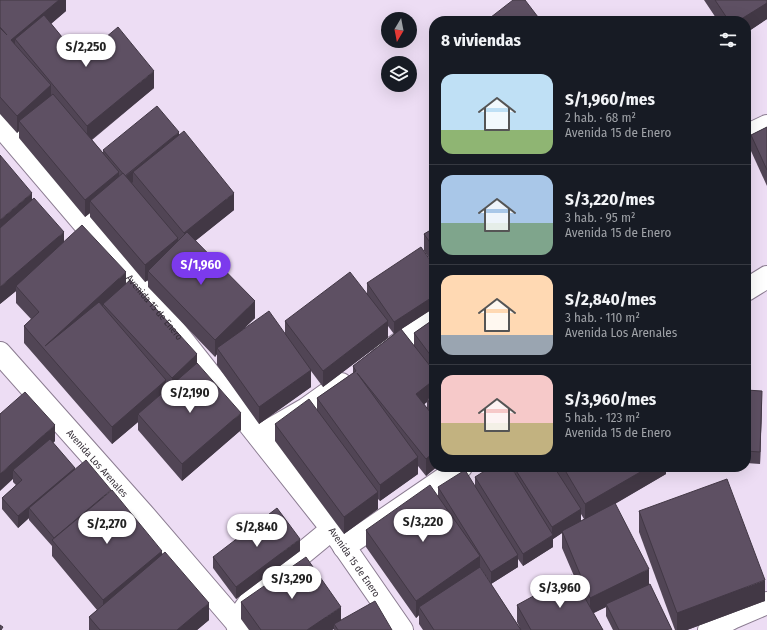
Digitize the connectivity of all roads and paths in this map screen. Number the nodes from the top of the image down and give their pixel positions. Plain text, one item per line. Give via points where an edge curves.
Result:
1 (0, 125) edge
2 (767, 126) edge
3 (751, 134) edge
4 (767, 277) edge
5 (751, 287) edge
6 (429, 324) edge
7 (0, 353) edge
8 (259, 436) junction
9 (452, 472) edge
10 (338, 538) junction
11 (767, 603) edge
12 (238, 626) edge
13 (402, 630) edge
14 (709, 630) edge

1 - 8 street, Avenida 15 de Enero via 173,328
2 - 3 street
4 - 5 street
6 - 8 street via 306,409
7 - 12 street, Avenida Los Arenales via 144,515
8 - 10 street, Avenida 15 de Enero
9 - 10 street
10 - 12 street via 258,590
10 - 13 street, Avenida 15 de Enero
11 - 14 street

